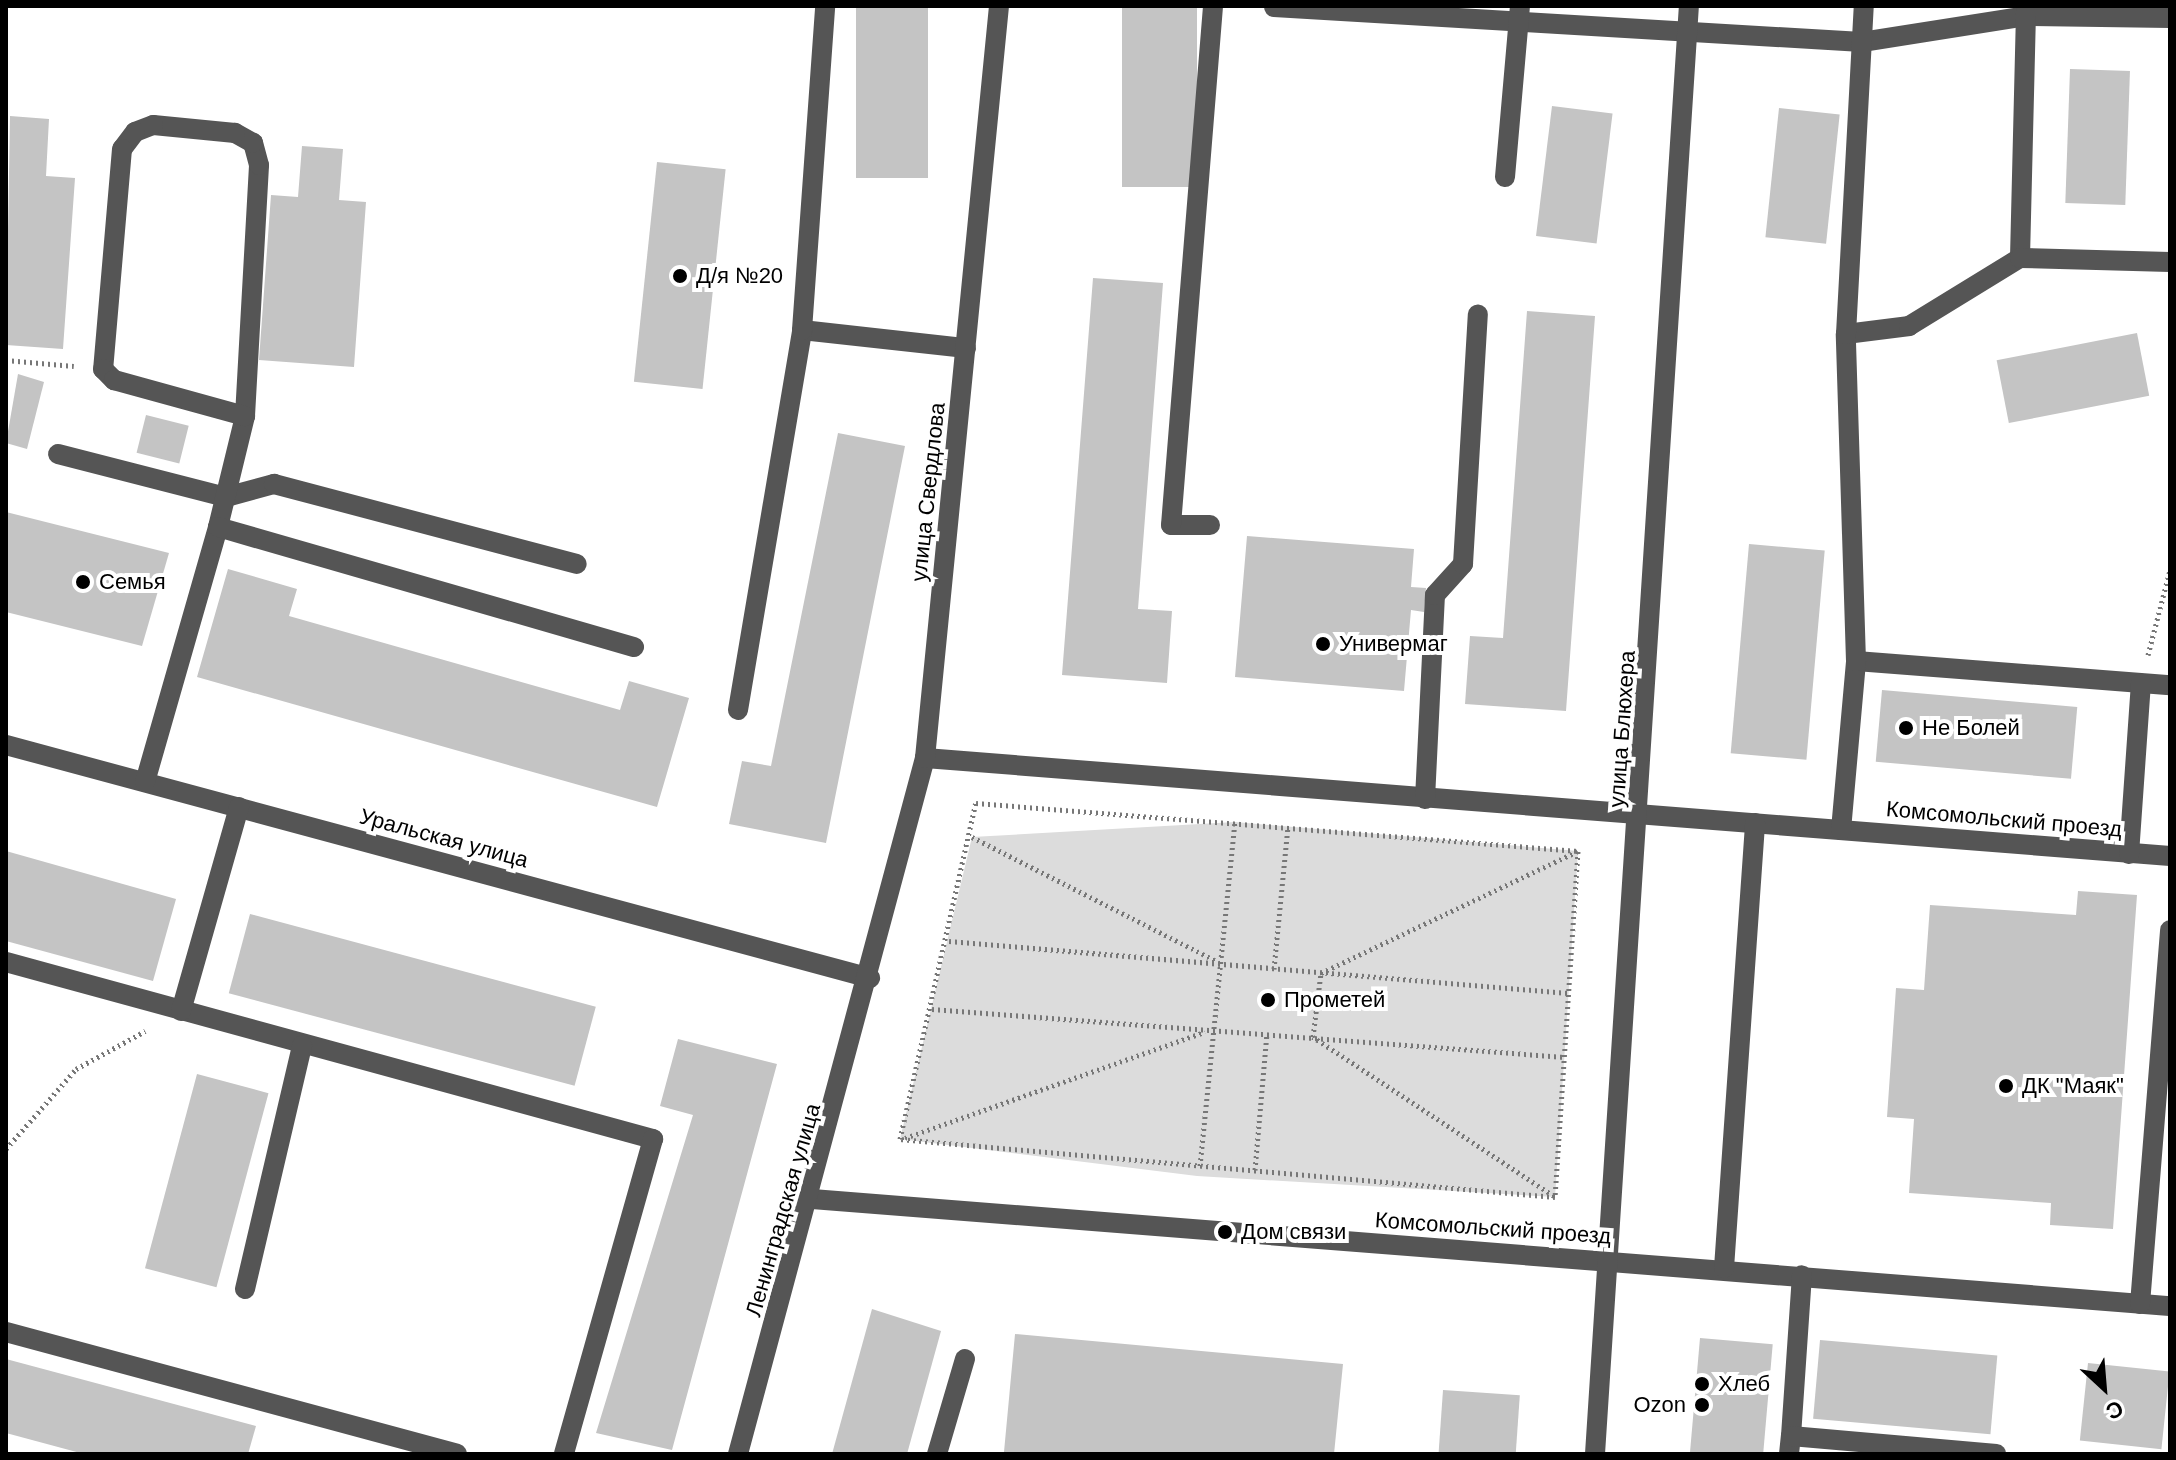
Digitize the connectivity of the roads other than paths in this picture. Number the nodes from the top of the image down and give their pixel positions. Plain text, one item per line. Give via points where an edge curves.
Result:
1 (825, 6) edge
2 (999, 6) edge
3 (1213, 6) edge
4 (1689, 6) edge
5 (1864, 6) edge
6 (1274, 7) edge
7 (2026, 11) edge
8 (1520, 14) edge
9 (2170, 18) edge
10 (1688, 31) junction
11 (1862, 42) junction
12 (1505, 177) dead end
13 (2020, 258) junction
14 (2170, 262) edge
15 (1478, 314) dead end
16 (802, 330) junction
17 (1846, 334) junction
18 (966, 348) junction
19 (245, 416) junction
20 (58, 454) dead end
21 (226, 497) junction
22 (1210, 525) dead end
23 (218, 527) junction
24 (577, 564) dead end
25 (634, 647) dead end
26 (1856, 661) junction
27 (2141, 683) junction
28 (2170, 685) edge
29 (738, 710) dead end
30 (6, 745) edge
31 (925, 758) junction
32 (145, 782) junction
33 (1425, 799) junction
34 (239, 807) junction
35 (1641, 815) junction
36 (1755, 823) junction
37 (1841, 830) junction
38 (2129, 854) junction
39 (2170, 856) edge
40 (2170, 930) edge
41 (6, 962) edge
42 (870, 978) junction
43 (181, 1011) junction
44 (302, 1046) junction
45 (812, 1199) junction
46 (1609, 1260) junction
47 (1724, 1268) junction
48 (1802, 1275) junction
49 (245, 1289) dead end
50 (2140, 1304) junction
51 (2170, 1306) edge
52 (6, 1332) edge
53 (965, 1359) dead end
54 (1790, 1445) edge
55 (457, 1454) edge
56 (564, 1454) edge
57 (738, 1454) edge
58 (937, 1454) edge
59 (1595, 1454) edge
60 (1996, 1454) edge

1 - 16 street
2 - 18 street, улица Свердлова
3 - 22 street via 1171,525
4 - 10 street, улица Блюхера
5 - 11 street
6 - 8 street
7 - 9 street
7 - 11 street
7 - 13 street
8 - 10 street
8 - 12 street
10 - 11 street
10 - 35 street, улица Блюхера
11 - 17 street
13 - 14 street
13 - 17 street via 1909,326
15 - 33 street via 1463,564 1435,595
16 - 18 street
16 - 29 street
17 - 26 street
18 - 31 street, улица Свердлова
19 - 19 street via 259,165 253,143 235,133 153,125 135,132 122,149 103,369 114,380
19 - 21 street
20 - 21 street
21 - 23 street
21 - 24 street via 274,484
23 - 25 street
23 - 32 street
26 - 27 street
26 - 37 street
27 - 28 street
27 - 38 street
30 - 32 street, Уральская улица
31 - 33 street, Комсомольский проезд
31 - 42 street, улица Свердлова
32 - 34 street, Уральская улица
33 - 35 street, Комсомольский проезд
34 - 42 street, Уральская улица
34 - 43 street
35 - 36 street, Комсомольский проезд
35 - 46 street, улица Блюхера
36 - 37 street, Комсомольский проезд
36 - 47 street
37 - 38 street, Комсомольский проезд
38 - 39 street, Комсомольский проезд
40 - 50 street
41 - 43 street
42 - 45 street, Ленинградская улица
43 - 44 street
44 - 49 street
44 - 56 street via 653,1139
45 - 46 street, Комсомольский проезд
45 - 57 street, Ленинградская улица
46 - 47 street, Комсомольский проезд
46 - 59 street, улица Блюхера
47 - 48 street, Комсомольский проезд
48 - 50 street, Комсомольский проезд
48 - 54 street
50 - 51 street, Комсомольский проезд
52 - 55 street
53 - 58 street
54 - 60 street

